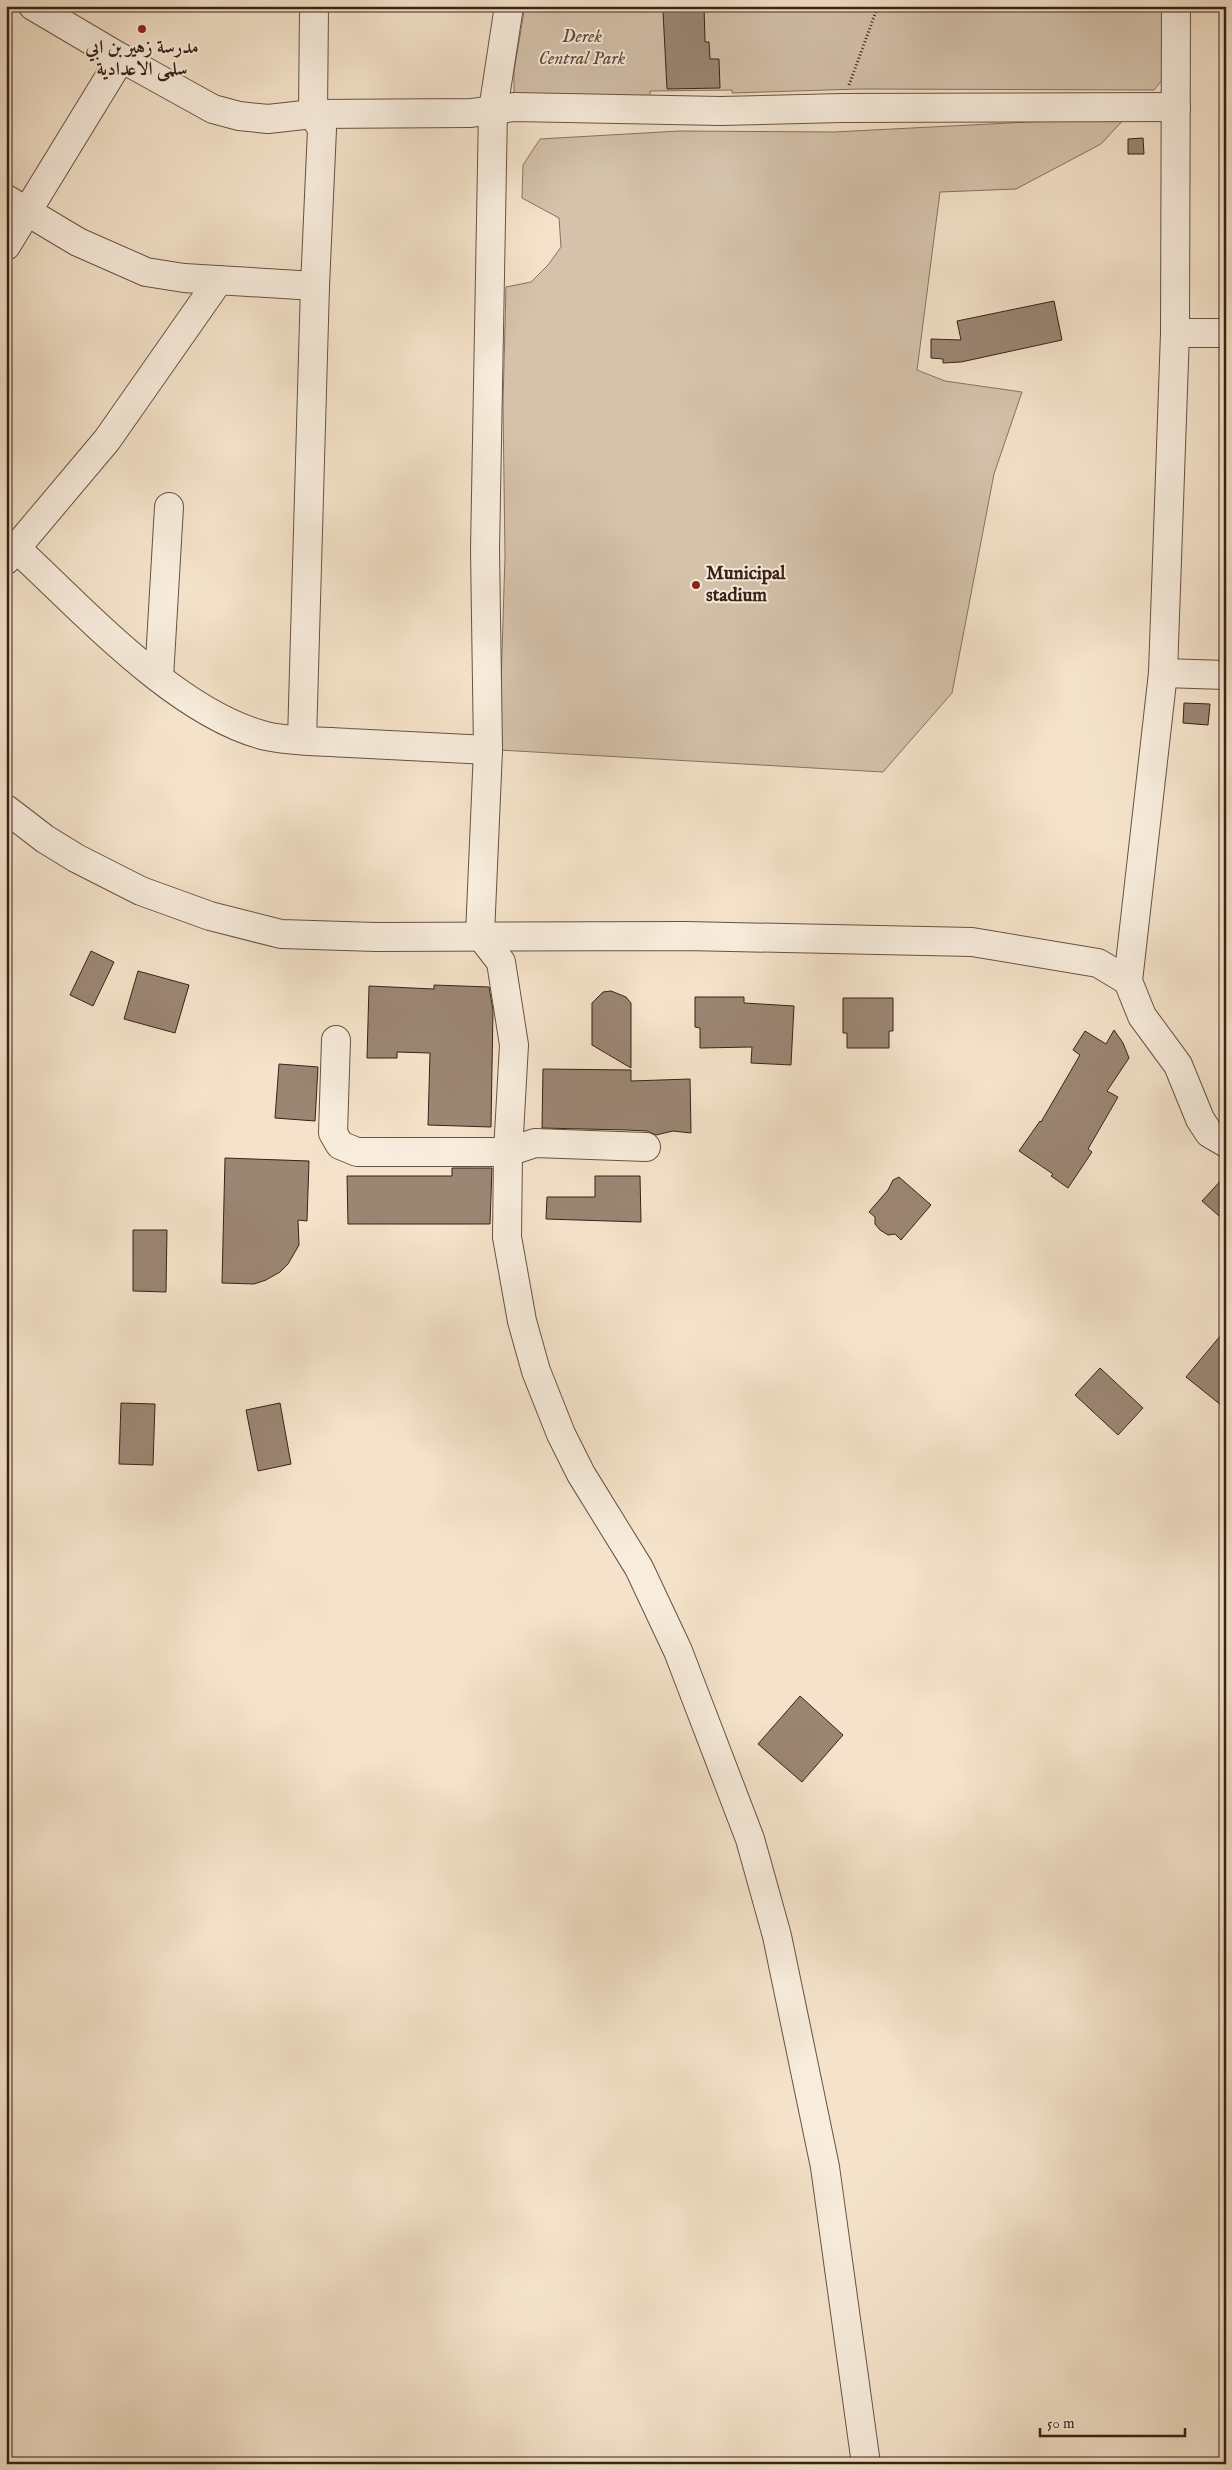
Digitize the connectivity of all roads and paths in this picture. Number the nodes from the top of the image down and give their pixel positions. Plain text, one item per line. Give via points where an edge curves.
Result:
1 (34, 6) edge
2 (314, 6) edge
3 (509, 6) edge
4 (878, 6) edge
5 (1176, 6) edge
6 (121, 58) junction
7 (847, 89) dead end
8 (1176, 106) junction
9 (493, 110) junction
10 (313, 114) junction
11 (17, 205) edge
12 (6, 246) edge
13 (218, 280) junction
14 (315, 286) junction
15 (1175, 333) junction
16 (1226, 333) edge
17 (169, 507) dead end
18 (12, 555) edge
19 (1164, 673) junction
20 (1226, 675) edge
21 (159, 678) junction
22 (302, 740) junction
23 (488, 750) junction
24 (6, 809) edge
25 (480, 935) junction
26 (1128, 981) junction
27 (336, 1040) dead end
28 (1226, 1143) edge
29 (646, 1147) dead end
30 (508, 1152) junction
31 (866, 2464) edge

1 - 6 street
2 - 10 street
3 - 9 street
4 - 7 path
5 - 8 street
6 - 10 street via 213,109 268,119
6 - 11 street
8 - 9 street via 721,111 514,107
8 - 15 street
9 - 10 street via 471,113
9 - 23 street via 485,550
10 - 14 street via 322,129
11 - 12 street
11 - 13 street via 78,242 146,272
13 - 14 street
13 - 18 street via 107,440
14 - 22 street
15 - 16 street
15 - 19 street
17 - 21 street
18 - 21 street
19 - 20 street
19 - 26 street
21 - 22 street via 208,711 240,726 266,736
22 - 23 street
23 - 25 street
24 - 25 street via 45,838 108,875 175,904 245,926 291,934 376,937
25 - 26 street via 972,942 1098,963
25 - 30 street via 501,962 514,1045
26 - 28 street via 1142,1016 1178,1065 1200,1119 1209,1133
27 - 30 street via 333,1132 340,1145 357,1152
29 - 30 street via 535,1143
30 - 31 street via 507,1237 522,1322 536,1372 581,1474 639,1568 678,1651 750,1839 777,1936 825,2167

